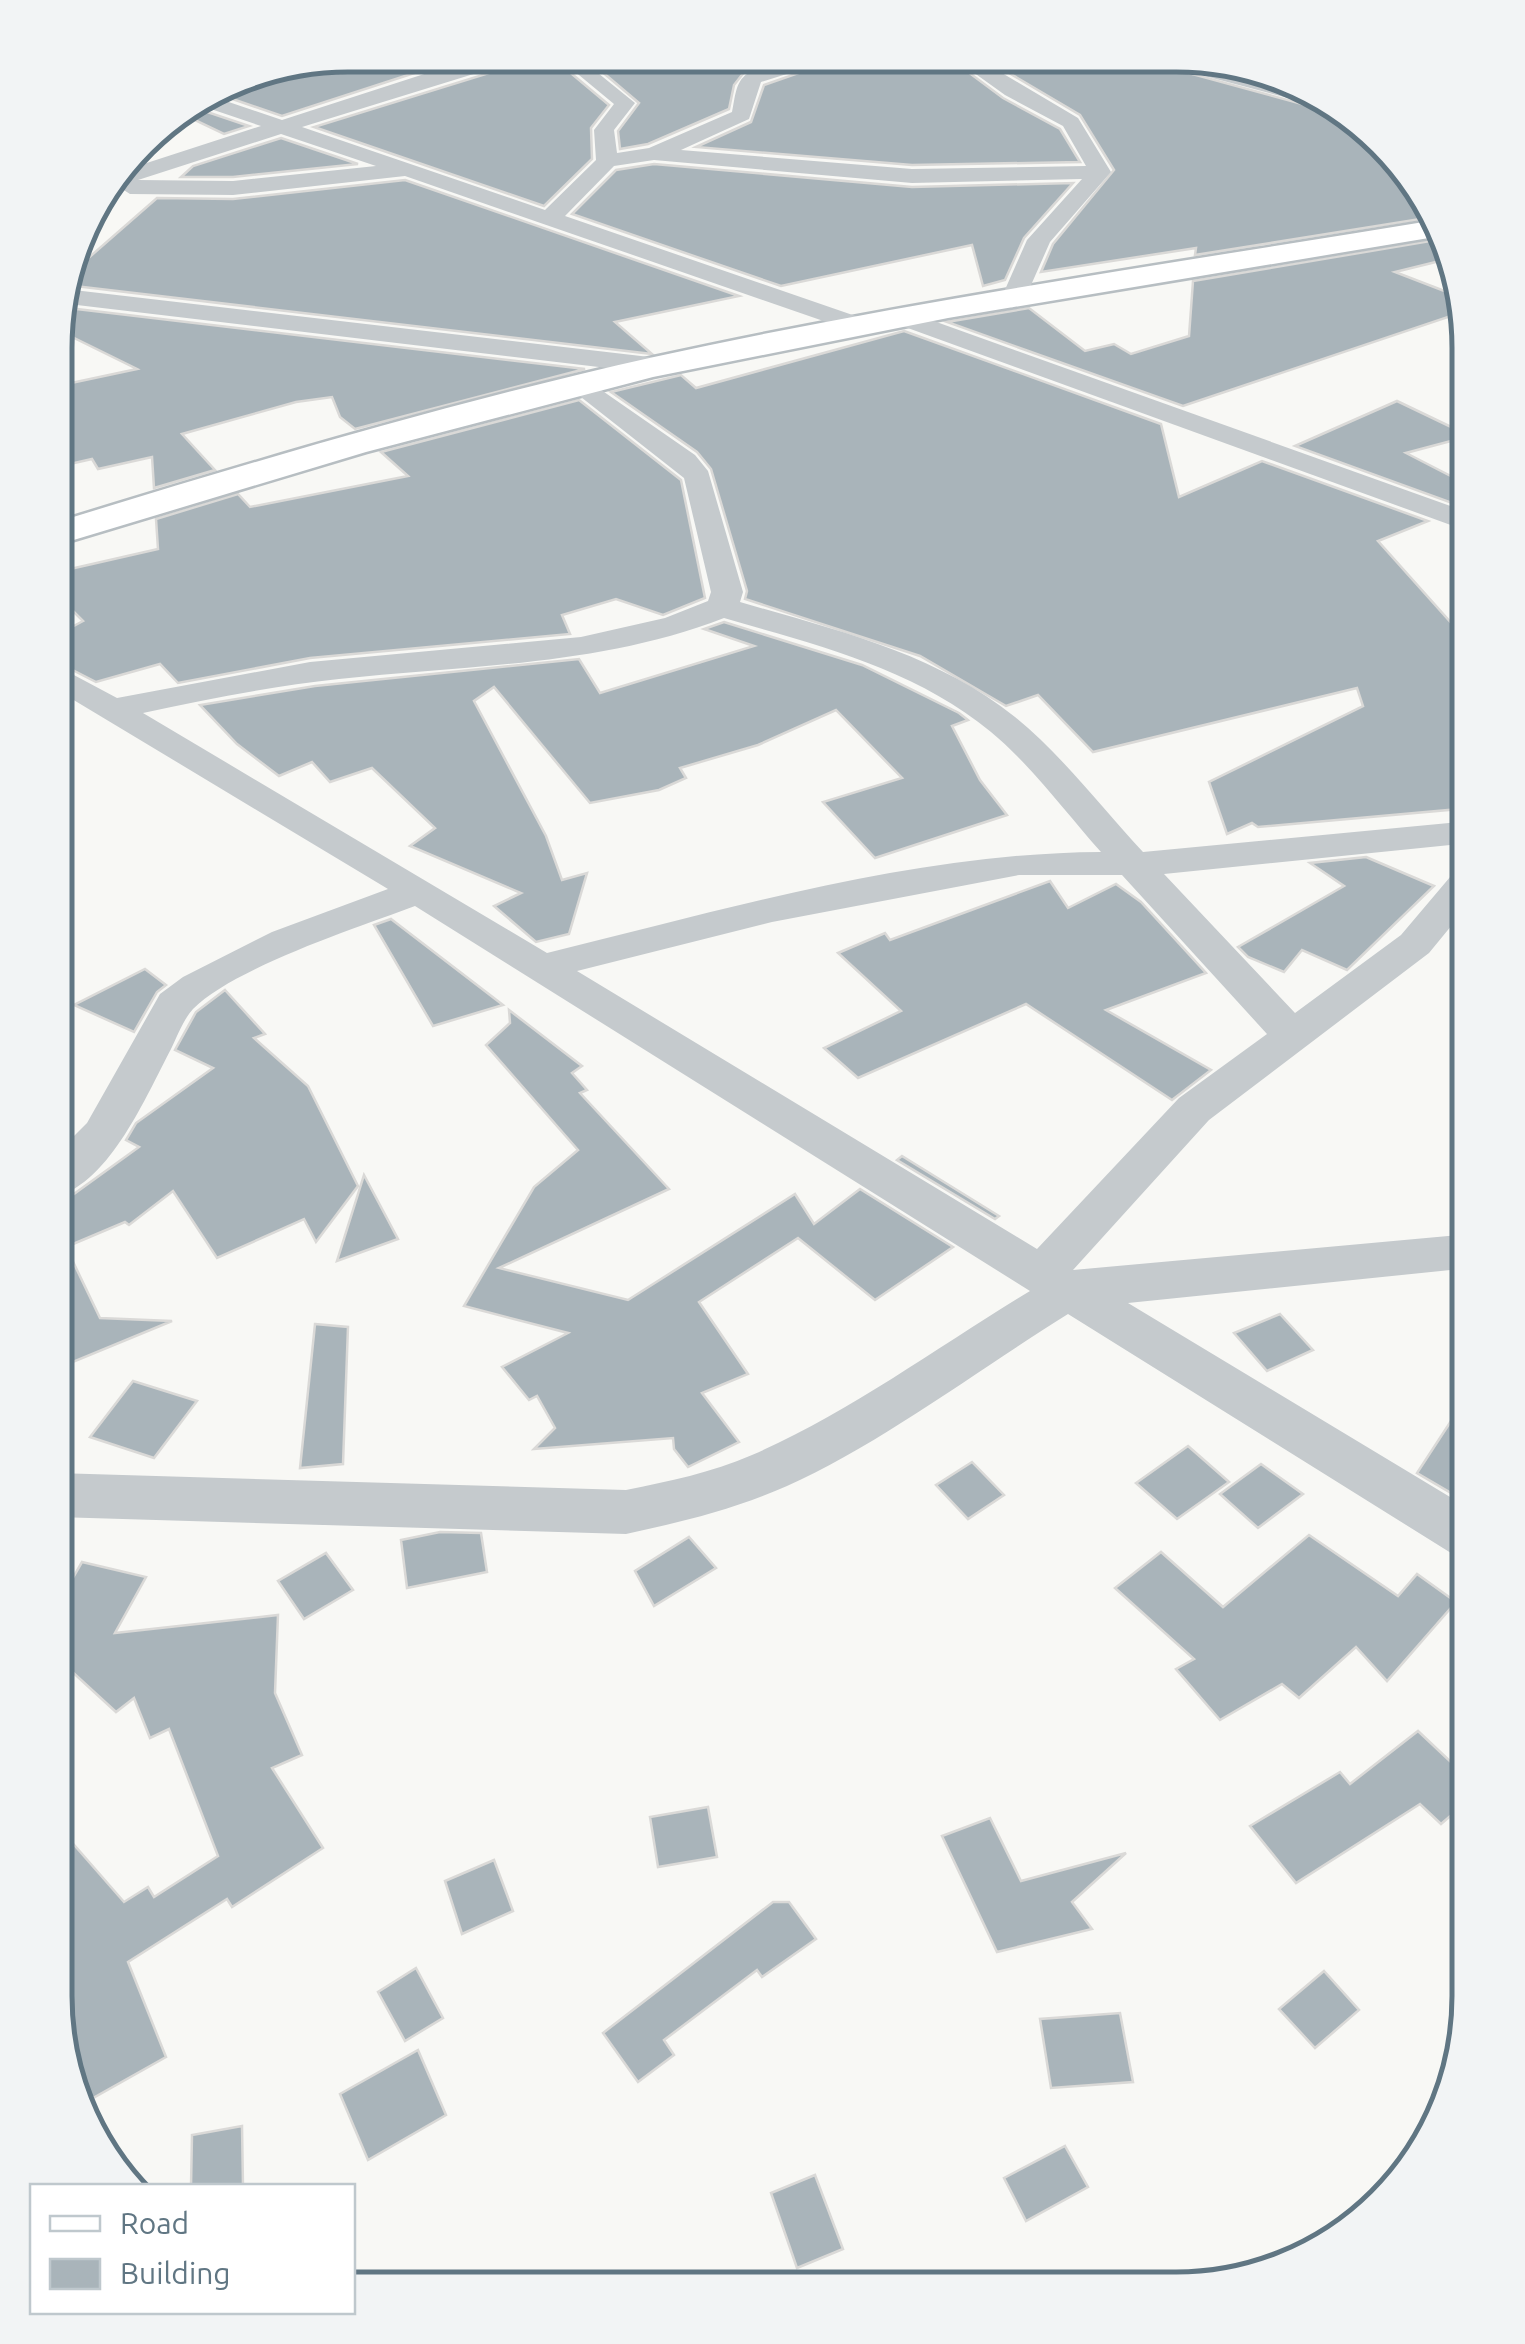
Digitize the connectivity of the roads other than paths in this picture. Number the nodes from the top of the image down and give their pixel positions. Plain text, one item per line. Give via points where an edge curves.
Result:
1 (450, 72) edge
2 (586, 72) edge
3 (776, 72) edge
4 (981, 72) edge
5 (1228, 78) edge
6 (1256, 85) edge
7 (219, 105) edge
8 (287, 125) junction
9 (654, 154) junction
10 (606, 161) junction
11 (412, 169) junction
12 (1100, 172) junction
13 (134, 176) edge
14 (127, 185) edge
15 (550, 218) junction
16 (1425, 231) edge
17 (78, 298) edge
18 (1012, 301) junction
19 (902, 318) junction
20 (861, 326) junction
21 (658, 366) junction
22 (581, 384) junction
23 (1452, 517) edge
24 (73, 529) edge
25 (722, 608) junction
26 (73, 685) edge
27 (112, 708) junction
28 (1452, 834) edge
29 (1133, 862) junction
30 (418, 891) junction
31 (1452, 900) edge
32 (540, 967) junction
33 (1291, 1034) junction
34 (73, 1163) edge
35 (1452, 1252) edge
36 (1052, 1284) junction
37 (73, 1496) edge
38 (1452, 1526) edge

1 - 8 street
2 - 10 street via 625,103 606,123
3 - 9 street via 754,78 740,117
4 - 12 street via 1071,122
5 - 6 street
7 - 8 street
8 - 11 street
8 - 13 street
9 - 10 street
9 - 12 street via 912,176
10 - 15 street
11 - 14 street via 233,188
11 - 15 street
12 - 18 street via 1040,240
15 - 20 street
16 - 18 street
17 - 21 street
18 - 19 street
19 - 20 street
19 - 23 street
20 - 21 street
21 - 22 street
22 - 24 street via 327,449
22 - 25 street via 698,477 727,592
25 - 27 street via 572,649 338,669
25 - 29 street via 848,641 952,690 1025,742
26 - 27 street
27 - 30 street
28 - 29 street via 1181,863
29 - 32 street via 1019,864 935,878
29 - 33 street
30 - 32 street
30 - 34 street via 286,941 196,986 175,1003 104,1133
31 - 33 street via 1416,944
32 - 36 street
33 - 36 street via 1194,1109
35 - 36 street
36 - 37 street via 839,1433 700,1498 626,1512
36 - 38 street

